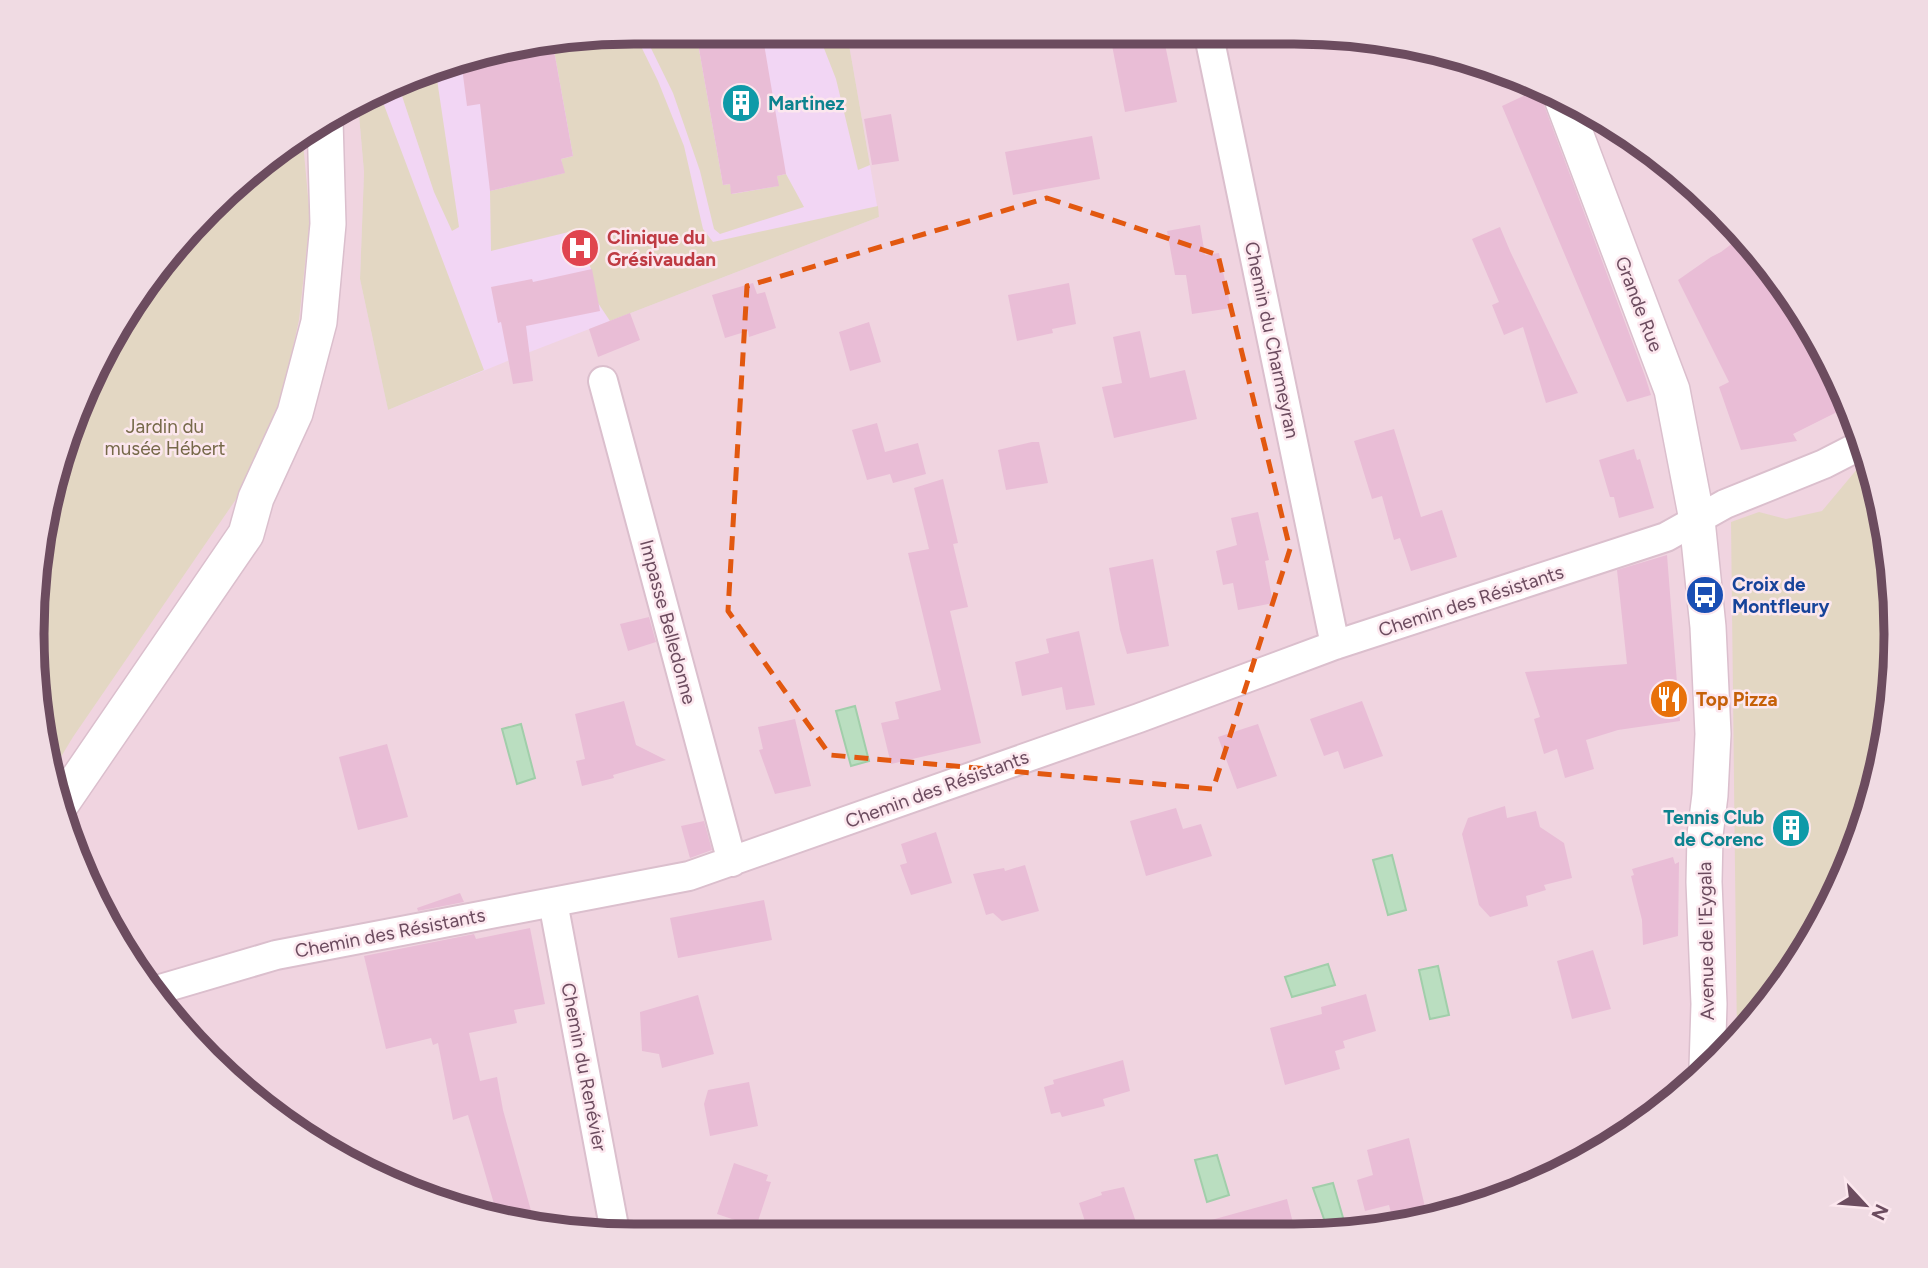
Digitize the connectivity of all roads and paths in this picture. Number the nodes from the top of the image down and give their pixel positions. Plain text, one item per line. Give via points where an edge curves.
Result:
1 (1211, 44) edge
2 (1567, 111) edge
3 (325, 131) edge
4 (603, 381) dead end
5 (1854, 448) edge
6 (257, 498) junction
7 (1697, 520) junction
8 (1335, 645) junction
9 (61, 774) edge
10 (67, 796) edge
11 (732, 862) junction
12 (553, 902) junction
13 (163, 988) edge
14 (1707, 1054) edge
15 (613, 1223) edge

1 - 8 street, Chemin du Charmeyran
2 - 7 street, Grande Rue via 1672,390
3 - 6 street via 328,224 319,322 295,413
4 - 11 street, Impasse Belledonne
5 - 7 street, Chemin des Résistants
6 - 9 street via 233,522
6 - 10 street via 246,534
7 - 8 street, Chemin des Résistants via 1666,537
7 - 14 street, Avenue de l'Eygala via 1713,734 1704,858
8 - 11 street, Chemin des Résistants
11 - 12 street, Chemin des Résistants via 689,876
12 - 13 street, Chemin des Résistants via 276,955
12 - 15 street, Chemin du Renévier

